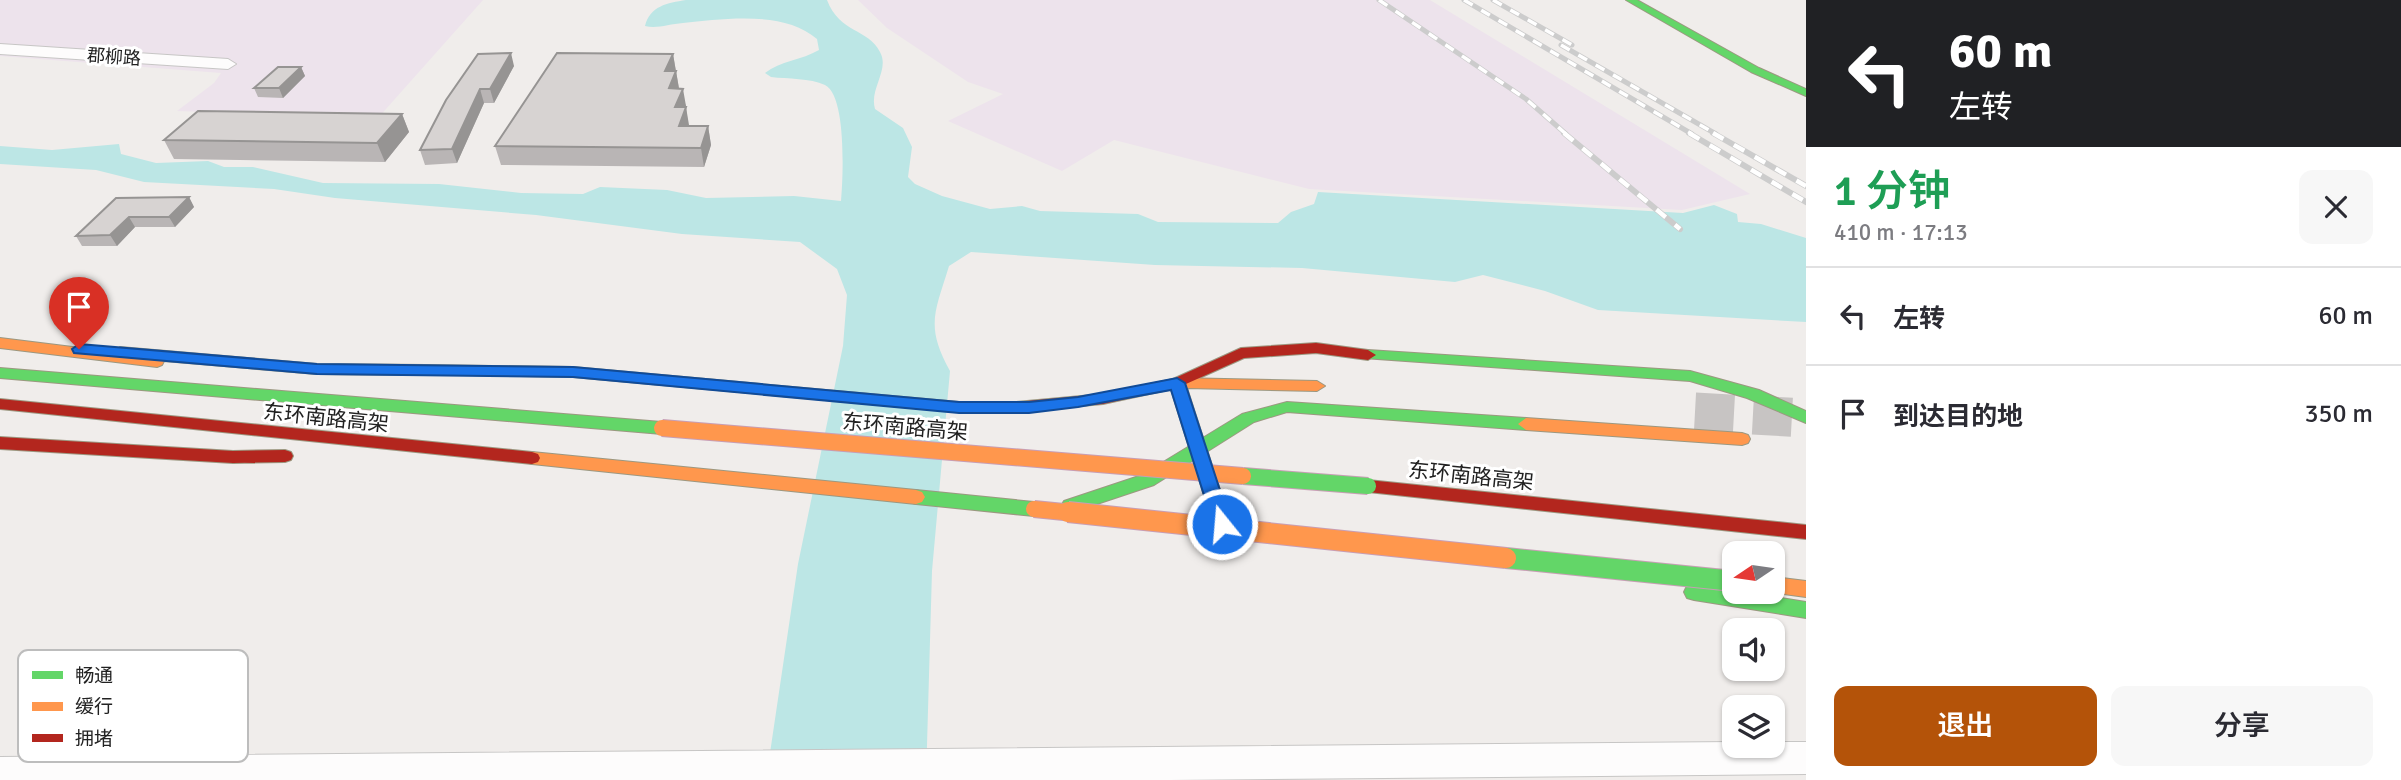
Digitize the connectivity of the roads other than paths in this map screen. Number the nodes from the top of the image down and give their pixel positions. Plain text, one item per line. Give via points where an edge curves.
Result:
1 (1630, 0) edge
2 (0, 49) edge
3 (228, 64) dead end
4 (1806, 93) edge
5 (0, 343) edge
6 (0, 373) edge
7 (1177, 383) junction
8 (1334, 388) dead end
9 (0, 396) edge
10 (0, 404) edge
11 (1806, 417) edge
12 (589, 422) junction
13 (1742, 439) dead end
14 (0, 443) edge
15 (1199, 451) junction
16 (467, 453) junction
17 (296, 456) dead end
18 (348, 456) dead end
19 (1368, 486) junction
20 (1646, 499) dead end
21 (1070, 506) junction
22 (1222, 524) junction
23 (1806, 532) edge
24 (1722, 580) edge
25 (1785, 586) edge
26 (1806, 589) edge
27 (1806, 610) edge
28 (1806, 758) edge
29 (0, 774) edge

1 - 4 main road
2 - 3 street, 郡柳路
5 - 7 main road via 317,369 573,372 959,408 1078,402
5 - 12 main road via 356,386
6 - 12 main road, 东环南路高架
7 - 8 main road
7 - 11 main road via 1241,353 1316,348 1396,358 1690,376 1753,394
7 - 15 main road
9 - 21 main road
10 - 16 main road, 东环南路高架
12 - 19 main road, 东环南路高架, bridge
13 - 15 main road via 1287,407 1248,418
14 - 17 main road via 233,457
15 - 21 main road via 1147,480
15 - 22 main road
16 - 18 main road
16 - 24 main road, 东环南路高架, bridge
19 - 20 main road
19 - 23 main road, 东环南路高架
21 - 22 main road
22 - 27 main road via 1386,543
25 - 26 main road
28 - 29 street

